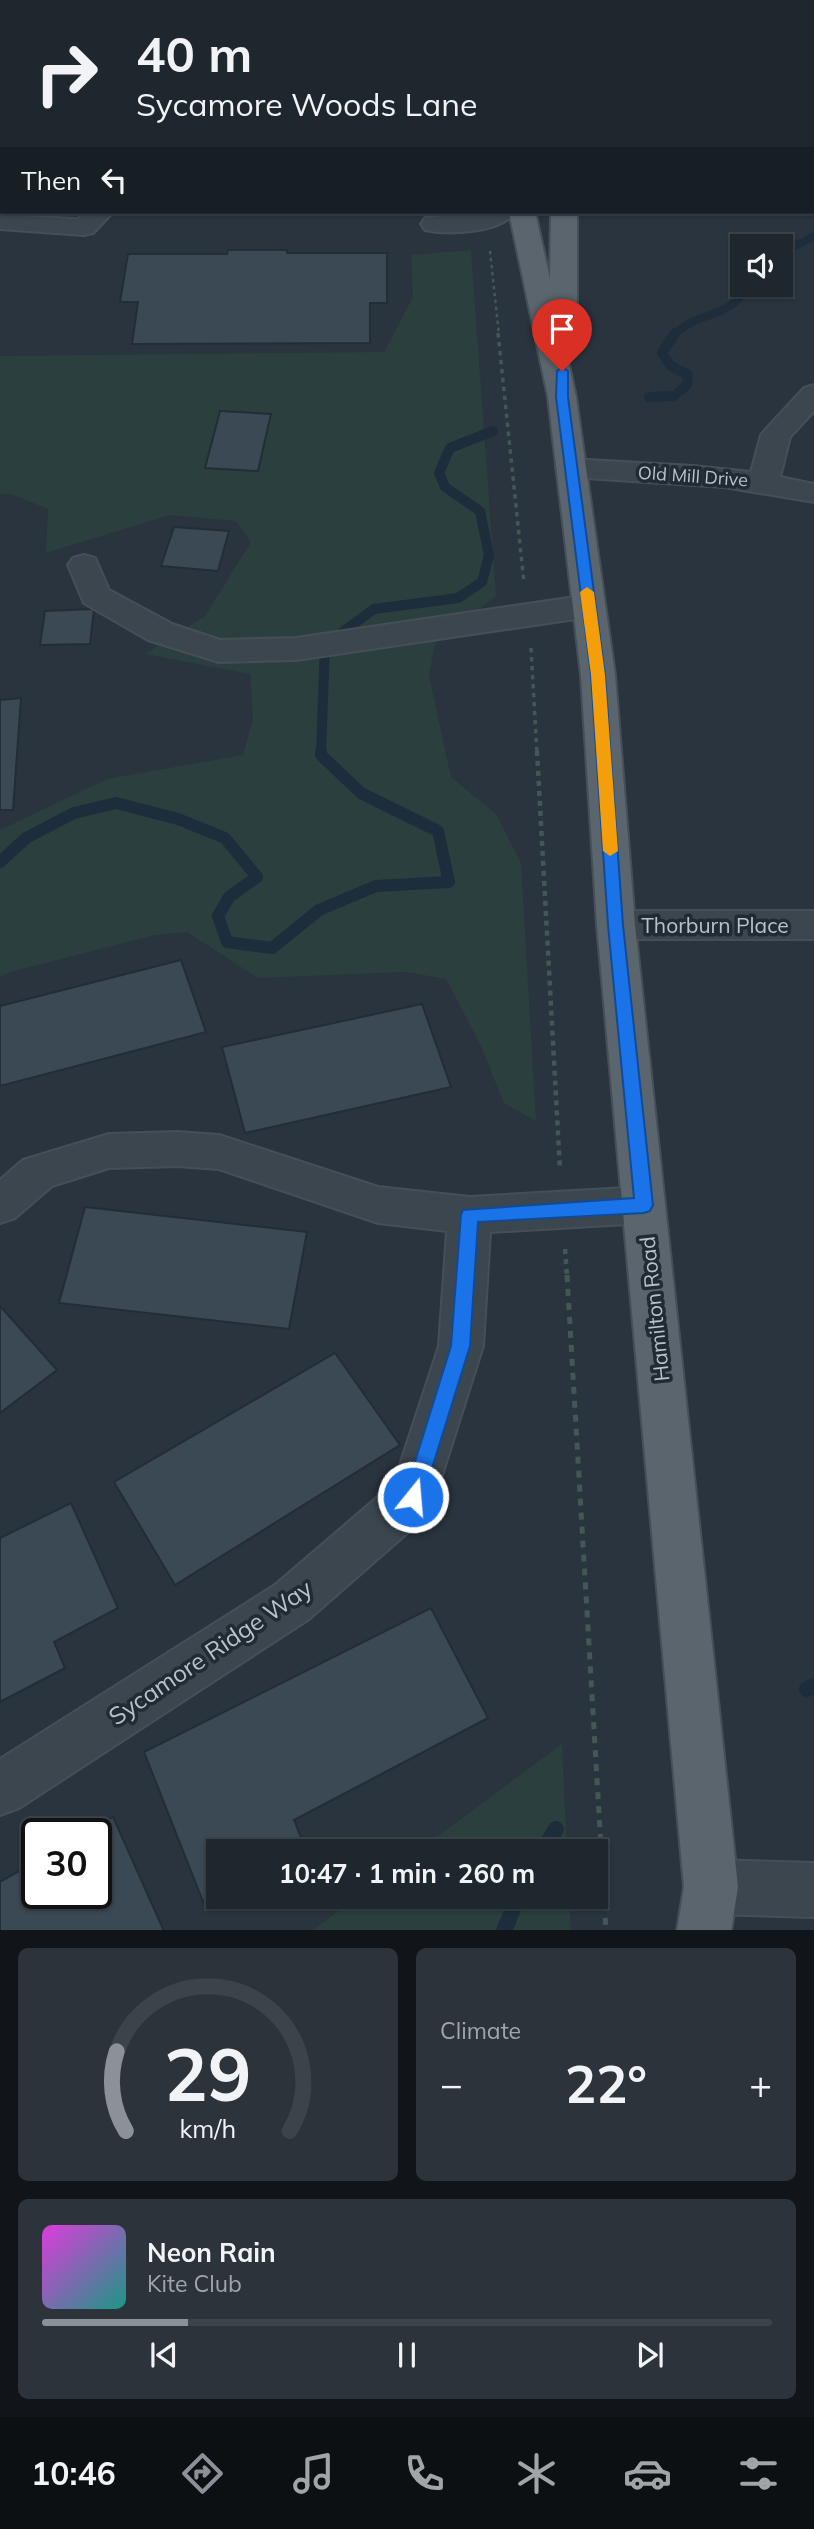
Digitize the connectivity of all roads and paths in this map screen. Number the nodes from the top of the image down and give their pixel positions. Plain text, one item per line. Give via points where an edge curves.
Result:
1 (98, 214) edge
2 (522, 214) edge
3 (564, 214) edge
4 (495, 216) edge
5 (0, 217) edge
6 (434, 224) dead end
7 (814, 394) edge
8 (562, 397) junction
9 (571, 468) junction
10 (764, 481) junction
11 (814, 493) edge
12 (84, 565) dead end
13 (589, 606) junction
14 (528, 614) junction
15 (616, 925) junction
16 (814, 925) edge
17 (0, 1205) edge
18 (644, 1205) junction
19 (562, 1208) junction
20 (470, 1215) junction
21 (0, 1789) edge
22 (814, 1890) edge
23 (715, 1916) edge
24 (606, 1930) edge

1 - 5 street via 84,227 8,223
2 - 8 main road, Hamilton Road
3 - 8 main road, Hamilton Road
4 - 6 street
4 - 14 path via 497,338
7 - 10 street via 776,435
8 - 9 main road, Hamilton Road
9 - 10 street, Old Mill Drive
9 - 13 main road, Hamilton Road
10 - 11 street, Old Mill Drive
12 - 14 street via 95,596 160,632 219,651 296,649
13 - 14 street
13 - 15 main road, Hamilton Road
14 - 19 path
15 - 16 street, Thorburn Place
15 - 18 main road, Hamilton Road
17 - 20 street via 38,1173 110,1151 177,1149 219,1152 378,1205
18 - 19 street
18 - 23 main road, Hamilton Road
19 - 20 street
19 - 24 path
20 - 21 street, Sycamore Ridge Way via 461,1346 413,1497 292,1602
22 - 23 street

